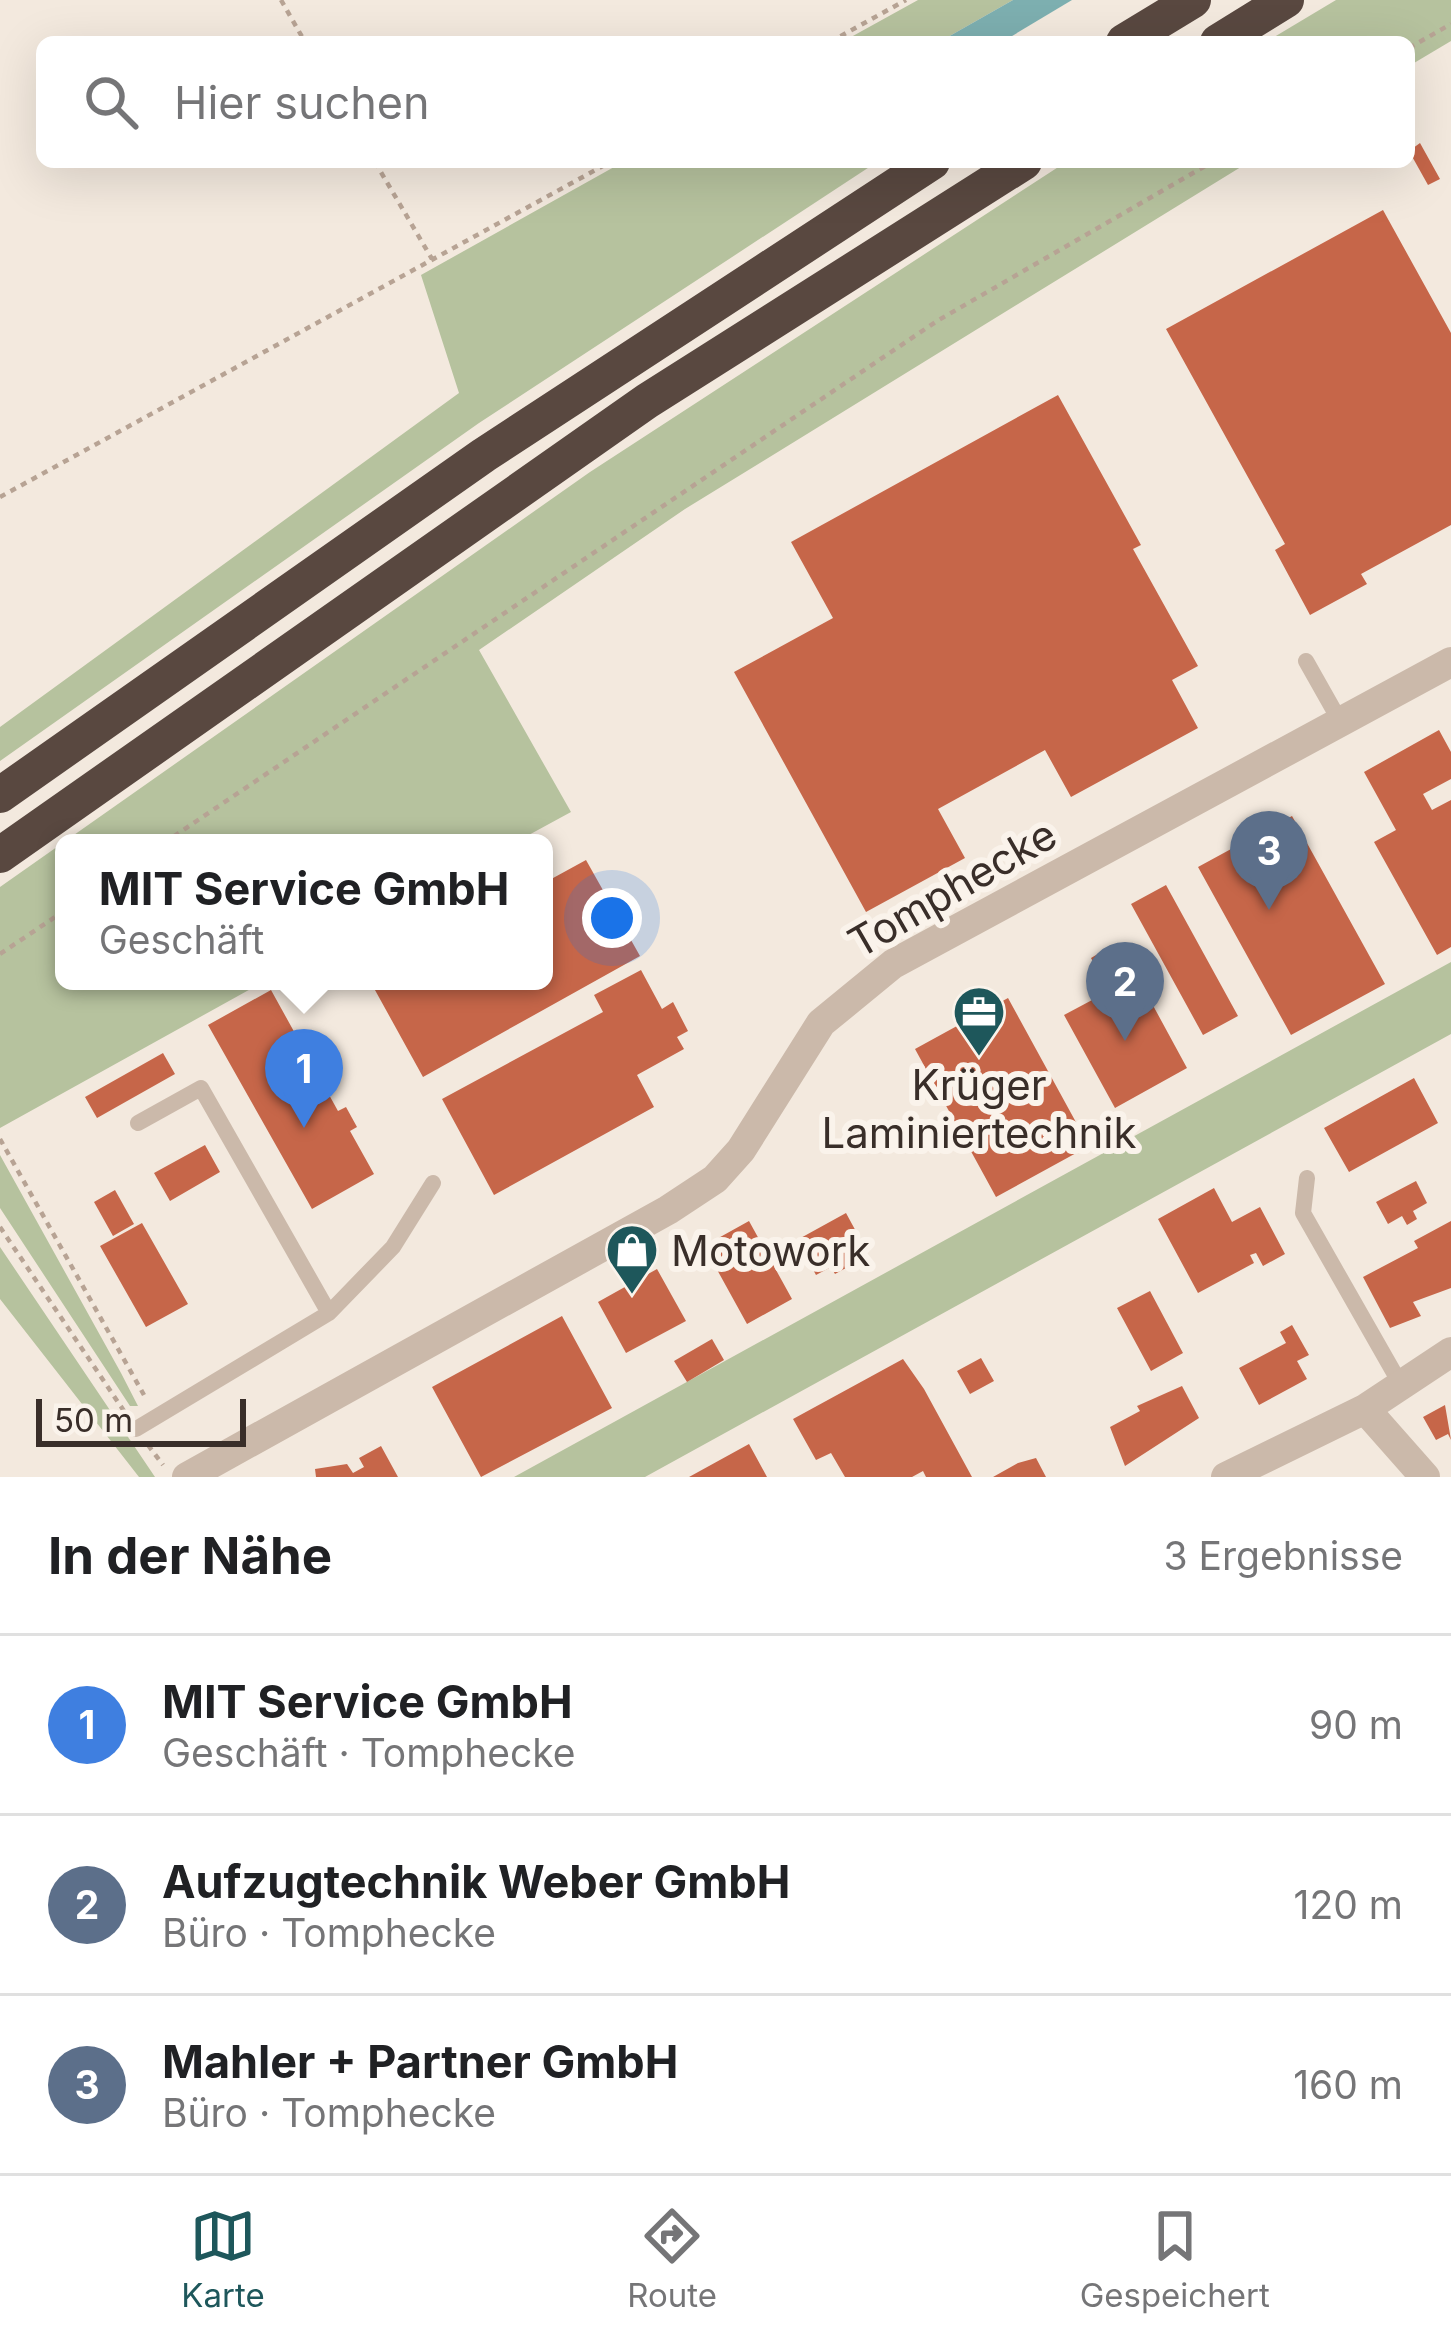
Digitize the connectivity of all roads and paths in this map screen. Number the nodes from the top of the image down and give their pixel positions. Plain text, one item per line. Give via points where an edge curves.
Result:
1 (281, 0) edge
2 (906, 0) edge
3 (1193, 0) edge
4 (1286, 0) edge
5 (1451, 24) edge
6 (302, 36) edge
7 (841, 36) edge
8 (1134, 36) edge
9 (1228, 36) edge
10 (1415, 45) edge
11 (378, 168) edge
12 (599, 168) edge
13 (923, 168) edge
14 (1015, 168) edge
15 (1202, 168) edge
16 (432, 260) junction
17 (0, 497) edge
18 (1306, 661) dead end
19 (1451, 662) edge
20 (1341, 723) junction
21 (0, 795) edge
22 (177, 834) edge
23 (0, 855) edge
24 (55, 917) edge
25 (0, 954) edge
26 (138, 1123) dead end
27 (0, 1139) edge
28 (1307, 1178) dead end
29 (433, 1183) dead end
30 (0, 1227) edge
31 (328, 1312) junction
32 (1451, 1352) edge
33 (1401, 1385) junction
34 (1365, 1409) junction
35 (142, 1427) junction
36 (153, 1450) junction
37 (171, 1477) edge
38 (187, 1477) edge
39 (1226, 1477) edge
40 (1425, 1477) edge

1 - 6 path
2 - 7 path
3 - 8 highway
4 - 9 highway
5 - 10 path
11 - 16 path
12 - 16 path
13 - 21 highway via 484,455
14 - 23 highway via 647,401
15 - 22 path via 937,321
16 - 17 path
18 - 20 lane
19 - 20 street, Tomphecke
20 - 38 street, Tomphecke via 893,964 821,1023 715,1179
24 - 25 path
26 - 31 lane via 201,1088
27 - 35 path via 144,1395
28 - 33 lane via 1303,1213
29 - 31 lane via 393,1246
30 - 35 path
31 - 35 lane
32 - 33 street
33 - 34 street
34 - 39 street
34 - 40 street
35 - 36 path
35 - 36 path
36 - 37 path

